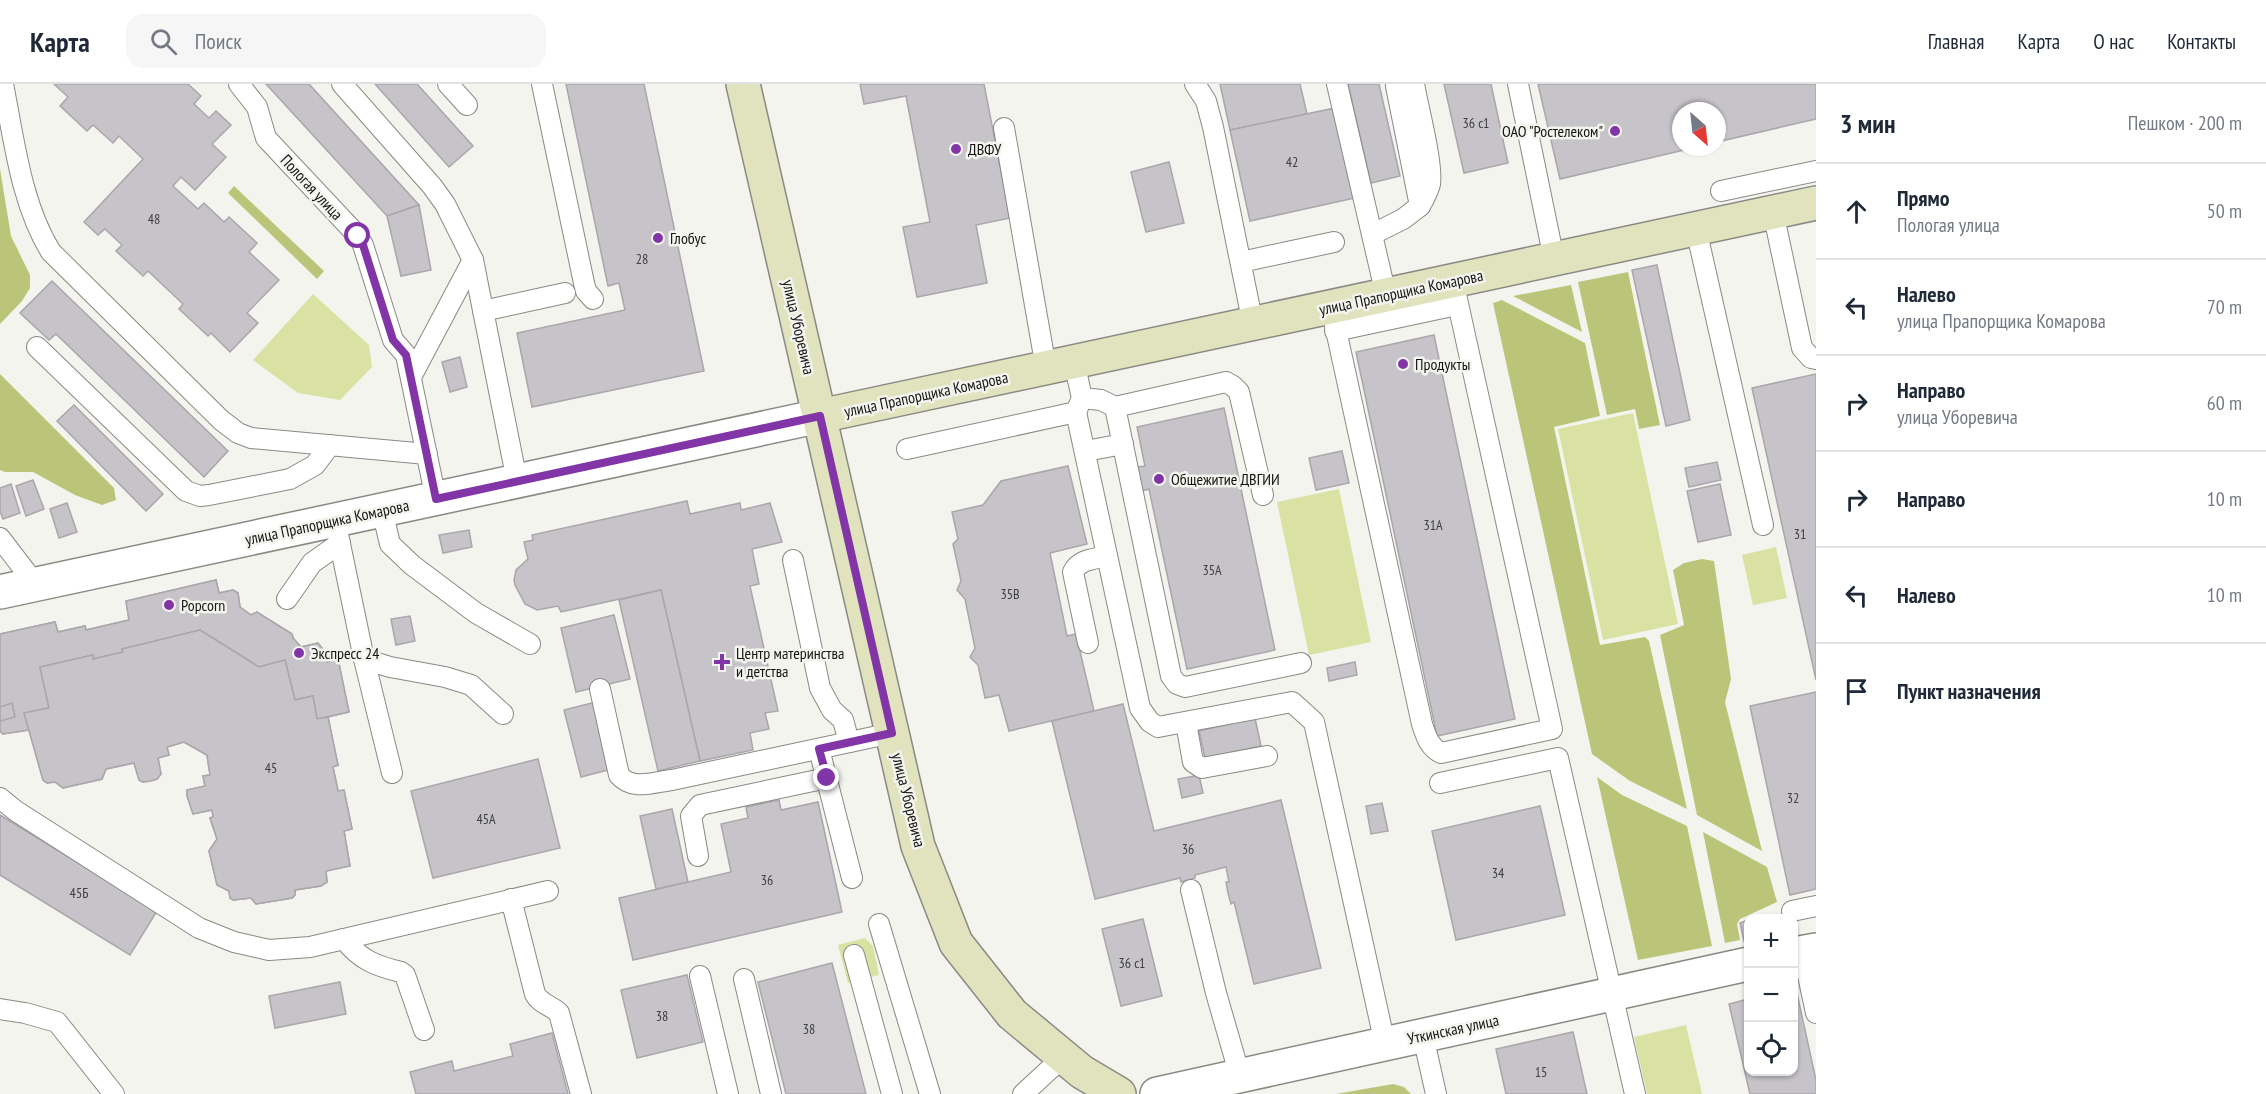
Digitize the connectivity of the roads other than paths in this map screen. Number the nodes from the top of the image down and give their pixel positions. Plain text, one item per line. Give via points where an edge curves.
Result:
1 (3, 84) edge
2 (239, 84) edge
3 (342, 84) edge
4 (448, 84) edge
5 (542, 84) edge
6 (743, 84) edge
7 (1195, 84) edge
8 (1337, 84) edge
9 (1518, 84) edge
10 (1405, 85) edge
11 (467, 105) dead end
12 (1004, 128) dead end
13 (1816, 171) edge
14 (1721, 191) dead end
15 (1816, 203) edge
16 (1773, 212) junction
17 (1696, 229) junction
18 (1373, 234) junction
19 (1334, 242) dead end
20 (1554, 259) junction
21 (473, 260) junction
22 (1241, 262) junction
23 (565, 293) dead end
24 (1455, 293) junction
25 (1386, 295) junction
26 (593, 299) dead end
27 (483, 311) junction
28 (1333, 319) junction
29 (1253, 324) junction
30 (37, 347) dead end
31 (1816, 359) edge
32 (1060, 365) junction
33 (412, 375) junction
34 (1079, 405) junction
35 (1115, 407) junction
36 (820, 416) junction
37 (1123, 444) junction
38 (330, 445) junction
39 (907, 449) dead end
40 (1086, 451) junction
41 (427, 454) junction
42 (517, 481) junction
43 (1263, 495) dead end
44 (436, 499) junction
45 (382, 510) junction
46 (1763, 525) dead end
47 (337, 531) junction
48 (0, 538) edge
49 (1107, 556) junction
50 (793, 560) dead end
51 (36, 585) junction
52 (0, 592) edge
53 (287, 599) dead end
54 (1089, 643) dead end
55 (530, 644) dead end
56 (364, 659) junction
57 (1301, 663) dead end
58 (600, 689) dead end
59 (503, 714) dead end
60 (1186, 723) junction
61 (892, 733) junction
62 (849, 742) junction
63 (819, 749) junction
64 (1267, 756) dead end
65 (392, 772) dead end
66 (827, 778) junction
67 (1440, 783) dead end
68 (0, 798) edge
69 (698, 856) dead end
70 (852, 878) dead end
71 (1191, 890) dead end
72 (548, 891) dead end
73 (511, 900) junction
74 (1816, 906) edge
75 (1792, 911) dead end
76 (879, 924) dead end
77 (344, 939) junction
78 (1804, 952) edge
79 (854, 955) dead end
80 (1744, 965) edge
81 (700, 976) dead end
82 (744, 979) dead end
83 (1612, 994) junction
84 (0, 1009) edge
85 (1816, 1013) edge
86 (424, 1030) dead end
87 (1423, 1036) junction
88 (1385, 1044) junction
89 (1063, 1057) junction
90 (1240, 1076) junction
91 (114, 1094) edge
92 (581, 1094) edge
93 (728, 1094) edge
94 (771, 1094) edge
95 (892, 1094) edge
96 (930, 1094) edge
97 (1023, 1094) edge
98 (1119, 1094) edge
99 (1157, 1094) edge
100 (1436, 1094) edge
101 (1635, 1094) edge

1 - 38 lane via 34,223 51,252 220,420 238,433 251,438
2 - 33 lane, Пологая улица via 257,107 266,138 358,236 393,340 406,355
3 - 21 lane via 432,186
4 - 11 lane
5 - 26 lane via 584,283
6 - 36 main road, улица Уборевича
7 - 22 lane via 1211,119
8 - 18 lane
9 - 20 lane
10 - 18 lane via 1429,164 1430,182 1420,206
12 - 32 lane
13 - 14 lane
15 - 16 main road, улица Прапорщика Комарова
16 - 17 main road, улица Прапорщика Комарова
16 - 31 lane via 1802,348
17 - 20 main road, улица Прапорщика Комарова
17 - 46 lane
18 - 25 lane
19 - 22 lane
20 - 24 main road, улица Прапорщика Комарова
21 - 27 lane
21 - 33 lane
22 - 29 lane
23 - 27 lane
24 - 25 main road, улица Прапорщика Комарова
24 - 28 lane
24 - 28 lane via 1552,729 1441,753 1434,749 1422,724
25 - 28 main road, улица Прапорщика Комарова
27 - 42 lane
28 - 29 main road, улица Прапорщика Комарова
29 - 32 main road, улица Прапорщика Комарова
30 - 38 lane via 193,494 209,495 290,479 315,465
32 - 34 lane
32 - 36 main road, улица Прапорщика Комарова
33 - 41 lane, Пологая улица
34 - 35 lane via 1101,400
34 - 39 lane
34 - 40 lane
35 - 37 lane
35 - 43 lane via 1226,382 1233,386 1239,392
36 - 42 street, улица Прапорщика Комарова
36 - 61 main road, улица Уборевича
37 - 40 lane
37 - 57 lane via 1171,676 1177,684 1185,687
38 - 41 lane
40 - 49 lane
41 - 44 lane, Пологая улица
42 - 44 street, улица Прапорщика Комарова
44 - 45 street, улица Прапорщика Комарова
45 - 47 street, улица Прапорщика Комарова
45 - 55 lane via 390,544 412,565 476,613
47 - 51 street, улица Прапорщика Комарова
47 - 53 lane
47 - 56 lane
48 - 51 lane
49 - 54 lane via 1085,561 1074,572
49 - 60 lane via 1140,708 1158,727
50 - 62 lane via 820,688 832,710 843,720
51 - 52 street, улица Прапорщика Комарова
56 - 59 lane via 471,685
56 - 65 lane
58 - 63 lane via 617,768 625,782 636,785 672,780
60 - 64 lane via 1193,762 1202,768
60 - 88 lane via 1292,702 1314,722
61 - 62 lane
61 - 89 main road, улица Уборевича via 918,846 956,943 1012,1014
62 - 63 lane
63 - 66 lane
66 - 69 lane via 700,805 692,816
66 - 70 lane
67 - 83 lane via 1558,758
68 - 77 lane via 199,928 269,950
71 - 90 lane
72 - 73 lane
73 - 77 lane
73 - 92 lane via 535,994 540,1002 559,1013
74 - 75 lane
76 - 96 lane
77 - 86 lane via 369,962 405,975
78 - 85 lane
79 - 95 lane
80 - 83 street, Уткинская улица
81 - 93 lane
82 - 94 lane
83 - 87 street, Уткинская улица
83 - 101 lane
84 - 91 lane via 57,1022
87 - 88 street, Уткинская улица
87 - 100 lane
88 - 90 street, Уткинская улица
89 - 97 lane
89 - 98 main road, улица Уборевича
90 - 99 street, Уткинская улица

